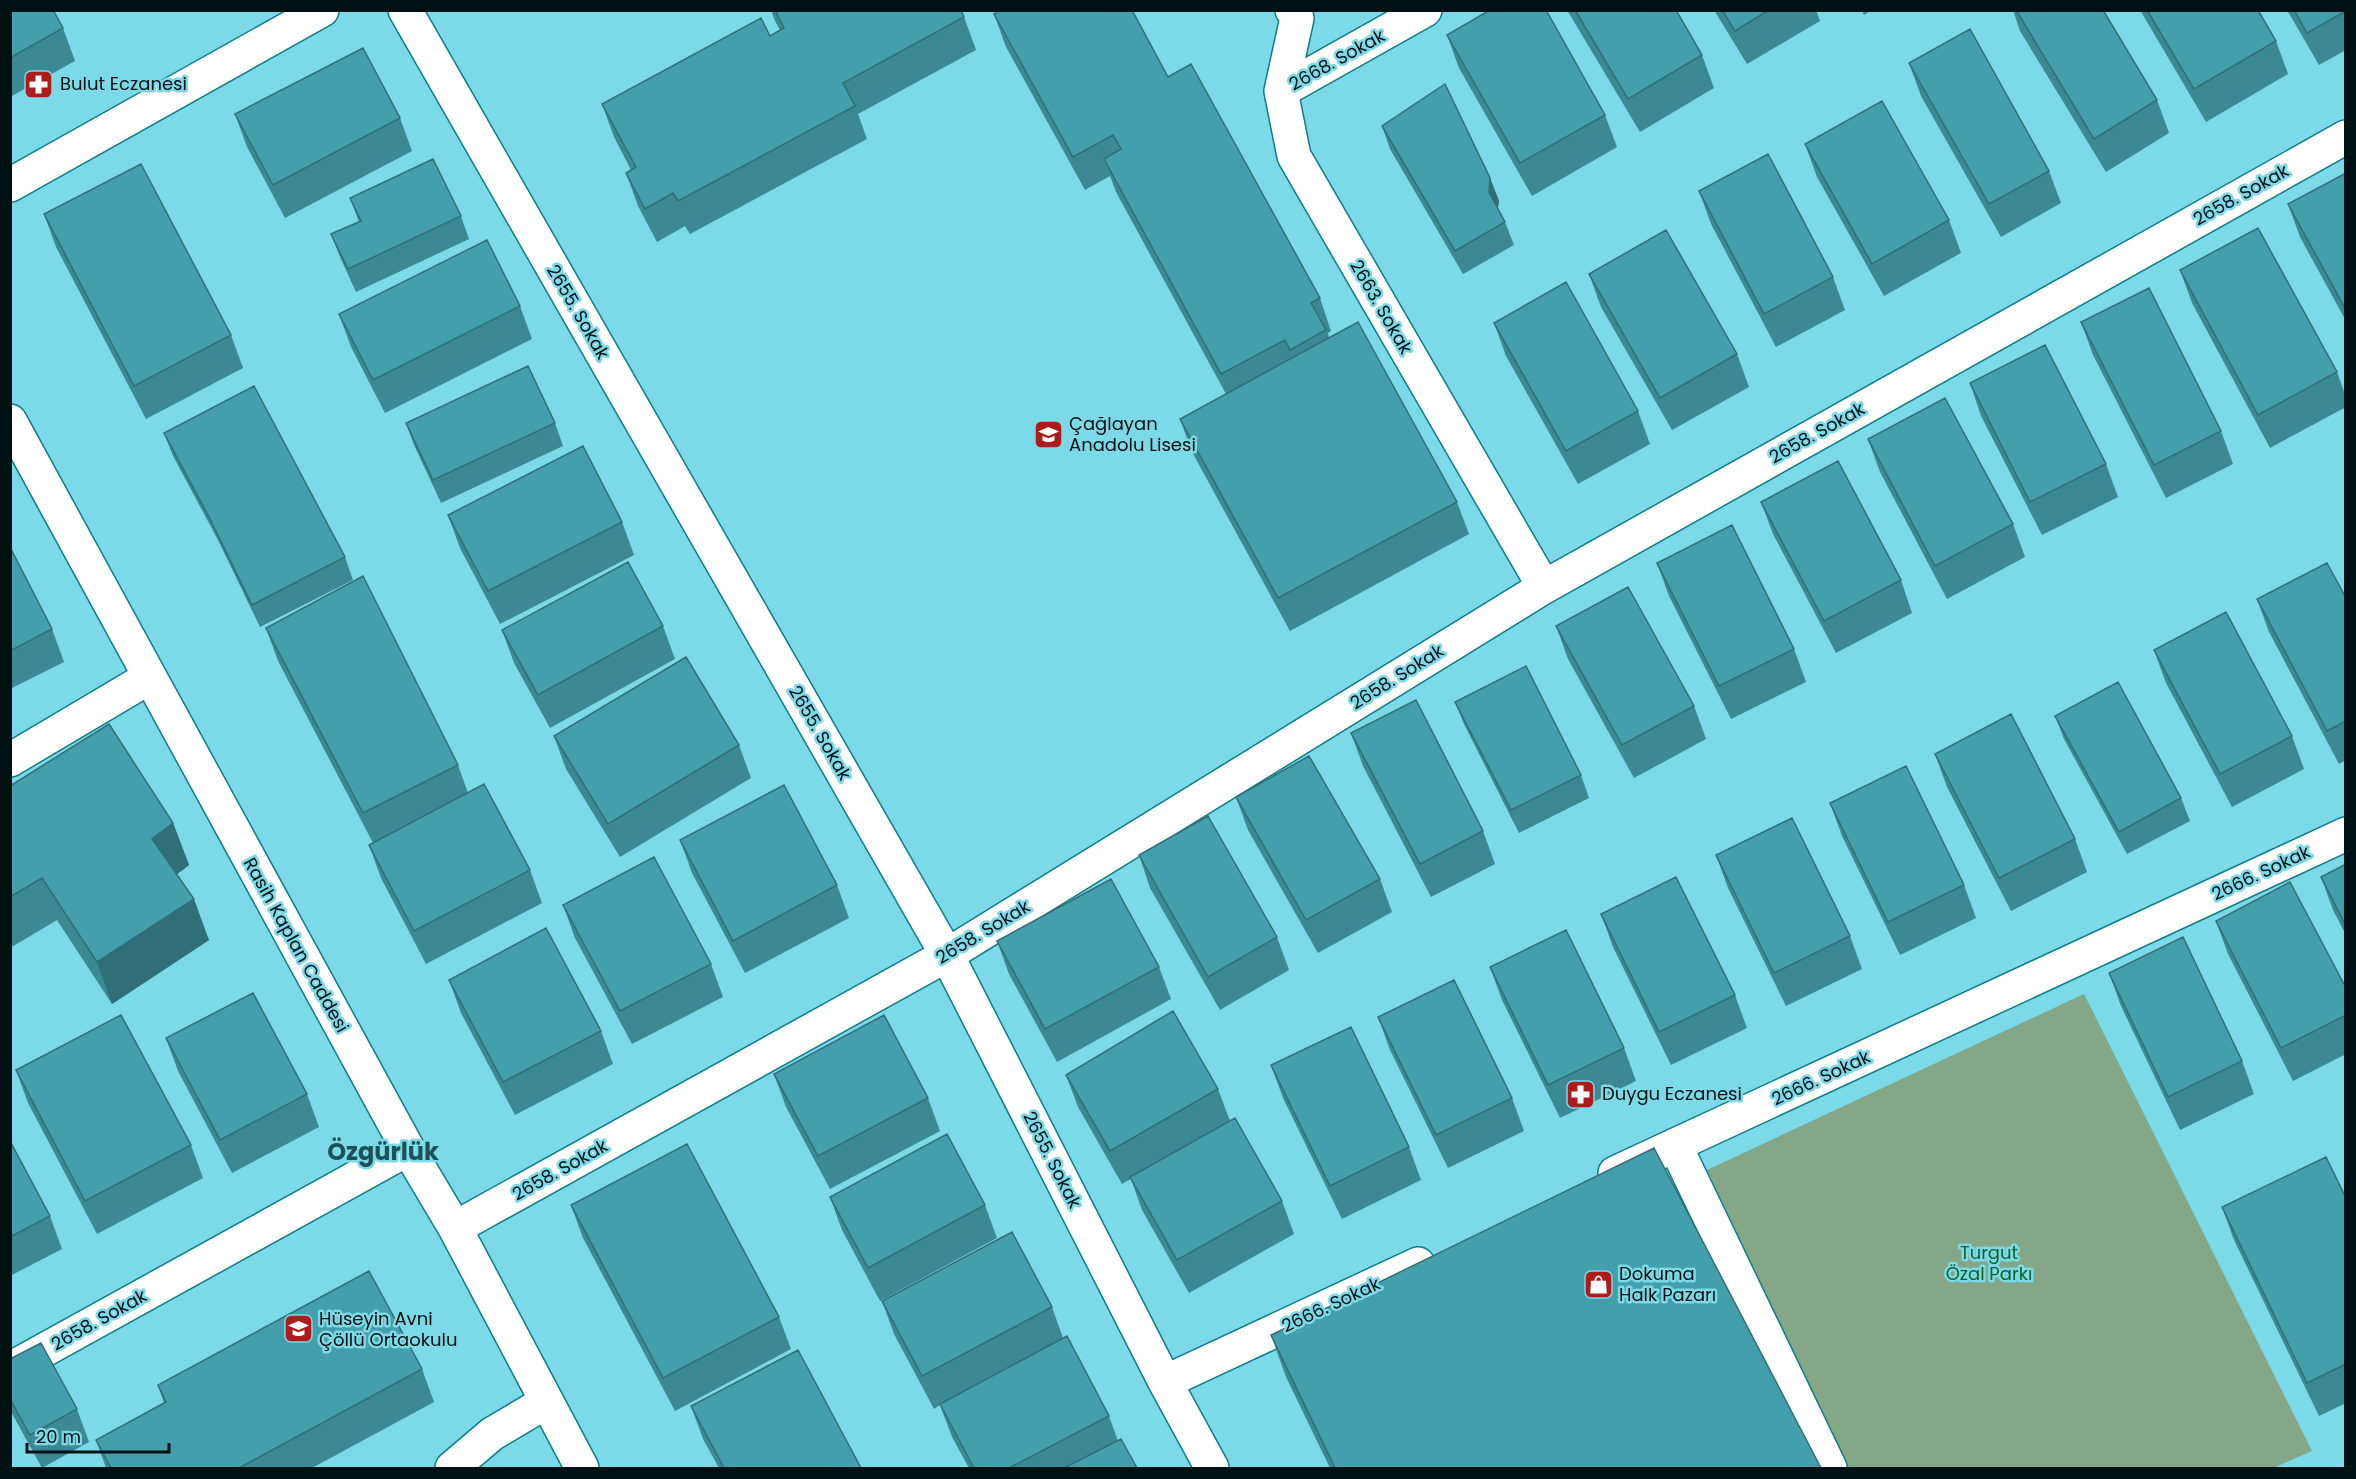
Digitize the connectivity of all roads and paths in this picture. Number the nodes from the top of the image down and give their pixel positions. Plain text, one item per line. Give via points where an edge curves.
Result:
1 (322, 10) edge
2 (405, 10) edge
3 (1292, 10) edge
4 (1425, 10) edge
5 (1281, 92) junction
6 (2346, 137) edge
7 (10, 185) edge
8 (10, 421) edge
9 (1544, 587) junction
10 (150, 677) junction
11 (10, 760) edge
12 (2346, 834) edge
13 (947, 955) junction
14 (1675, 1145) junction
15 (408, 1149) junction
16 (1588, 1186) edge
17 (455, 1228) junction
18 (1447, 1251) edge
19 (10, 1369) edge
20 (1165, 1382) junction
21 (546, 1402) junction
22 (452, 1468) edge
23 (582, 1468) edge
24 (1212, 1468) edge
25 (1830, 1468) edge

1 - 7 street
2 - 13 street, 2655. Sokak
3 - 5 street, 2663. Sokak via 1297,18
4 - 5 street, 2668. Sokak
5 - 9 street, 2663. Sokak via 1294,156
6 - 9 street, 2658. Sokak
8 - 10 street, Rasih Kaplan Caddesi
9 - 13 street, 2658. Sokak
10 - 11 street
10 - 15 street, Rasih Kaplan Caddesi
12 - 14 street, 2666. Sokak
13 - 17 street, 2658. Sokak
13 - 20 street, 2655. Sokak
14 - 16 street, 2666. Sokak
14 - 25 street
15 - 17 street, Rasih Kaplan Caddesi
15 - 19 street, 2658. Sokak
17 - 21 street, Rasih Kaplan Caddesi
18 - 20 street, 2666. Sokak
20 - 24 street, 2655. Sokak
21 - 22 street via 492,1434
21 - 23 street, Rasih Kaplan Caddesi

